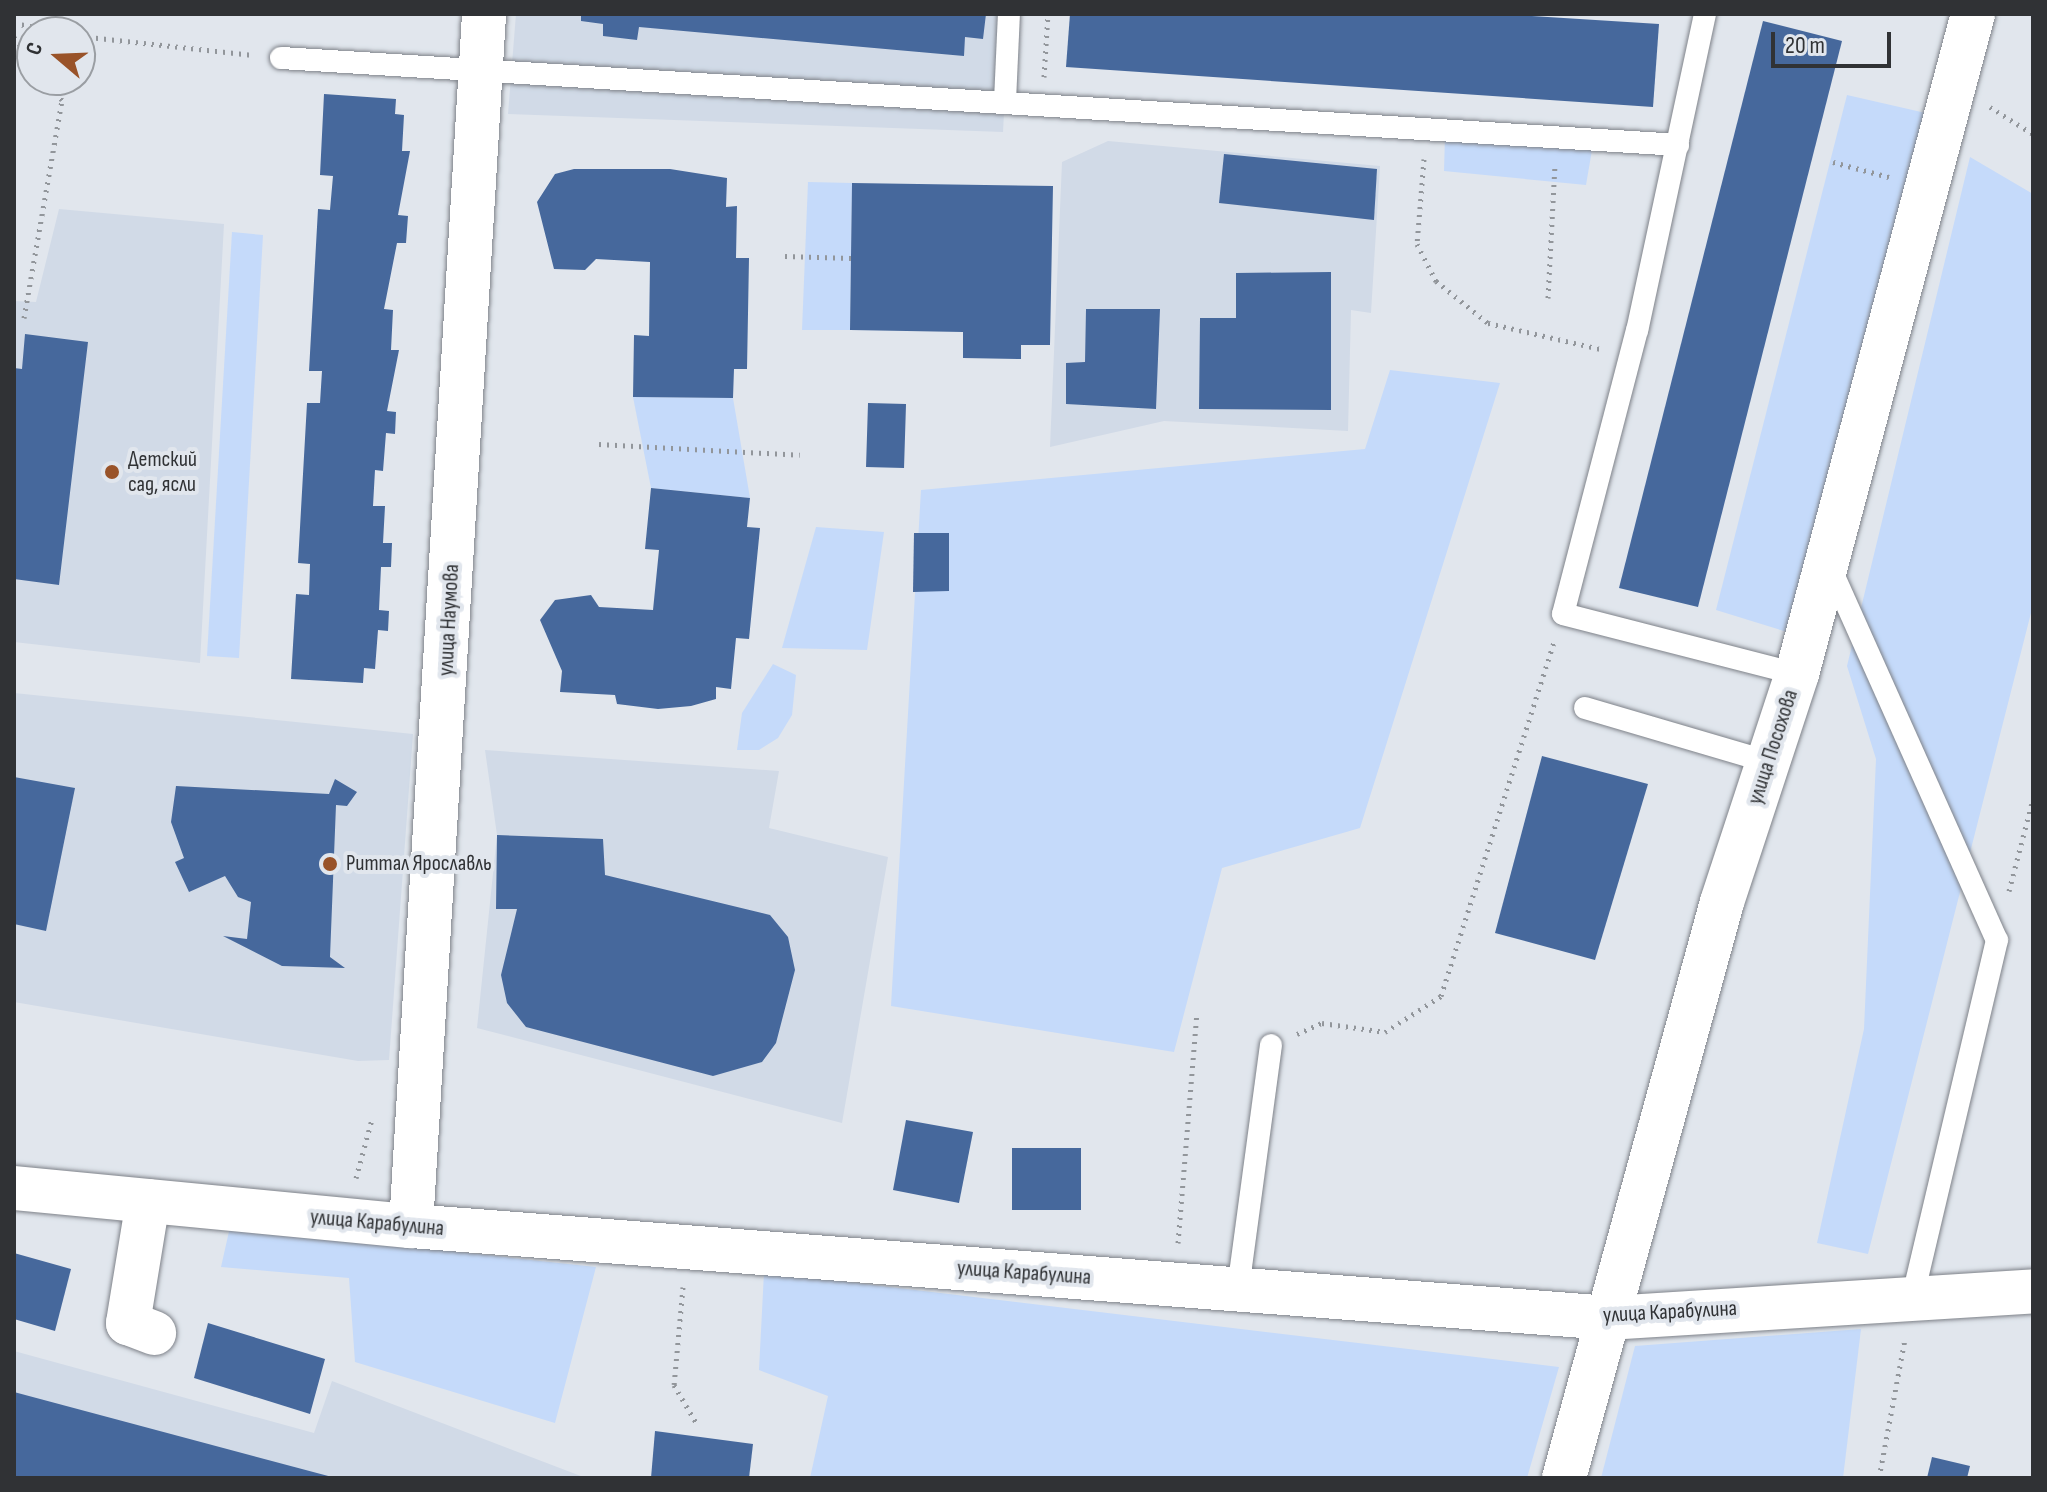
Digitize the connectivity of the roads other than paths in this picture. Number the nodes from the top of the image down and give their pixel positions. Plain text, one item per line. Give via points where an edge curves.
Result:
1 (484, 14) edge
2 (1009, 14) edge
3 (1705, 14) edge
4 (1973, 14) edge
5 (281, 58) road end
6 (482, 69) junction
7 (1005, 101) junction
8 (1678, 145) junction
9 (1827, 560) junction
10 (1797, 674) junction
11 (1585, 708) dead end
12 (1768, 762) junction
13 (1271, 1045) road end
14 (14, 1188) edge
15 (148, 1201) junction
16 (411, 1226) junction
17 (1238, 1289) junction
18 (2033, 1291) edge
19 (1913, 1295) junction
20 (1609, 1318) junction
21 (154, 1333) dead end
22 (1564, 1478) edge

1 - 6 street, улица Наумова
2 - 7 lane
3 - 8 lane
4 - 9 street, улица Посохова
5 - 6 lane
6 - 7 lane
6 - 16 street, улица Наумова
7 - 8 lane via 1427,134
8 - 10 lane via 1563,614
9 - 10 street, улица Посохова
9 - 19 lane via 1997,940
10 - 12 street, улица Посохова
11 - 12 lane
12 - 20 street, улица Посохова
13 - 17 lane
14 - 15 street, улица Карабулина
15 - 16 street, улица Карабулина
15 - 21 street via 128,1323
16 - 17 street, улица Карабулина
17 - 20 street, улица Карабулина
18 - 19 street, улица Карабулина
19 - 20 street, улица Карабулина
20 - 22 street, улица Посохова

